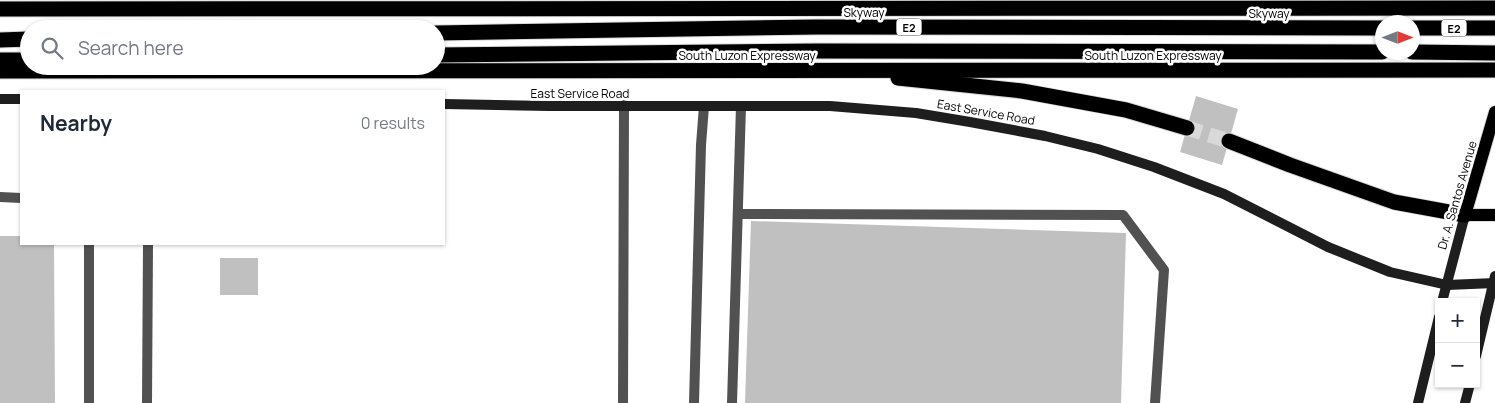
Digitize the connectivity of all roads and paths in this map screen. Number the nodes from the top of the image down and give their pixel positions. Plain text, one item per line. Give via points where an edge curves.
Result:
1 (926, 0) edge
2 (807, 8) junction
3 (1495, 8) edge
4 (0, 9) edge
5 (1375, 28) edge
6 (1420, 28) edge
7 (1495, 28) edge
8 (445, 34) edge
9 (0, 40) edge
10 (20, 40) edge
11 (1375, 52) edge
12 (1420, 52) edge
13 (1495, 53) edge
14 (445, 55) edge
15 (0, 60) edge
16 (20, 60) edge
17 (445, 70) edge
18 (817, 70) junction
19 (1495, 70) edge
20 (0, 71) edge
21 (20, 71) edge
22 (0, 99) edge
23 (20, 99) edge
24 (445, 104) edge
25 (624, 105) junction
26 (704, 106) junction
27 (741, 106) junction
28 (1495, 113) edge
29 (1187, 128) tunnel mouth
30 (1229, 141) tunnel mouth
31 (0, 197) edge
32 (20, 198) edge
33 (738, 214) junction
34 (1465, 215) junction
35 (1495, 215) edge
36 (90, 245) edge
37 (148, 245) edge
38 (1494, 281) edge
39 (1447, 285) junction
40 (1443, 298) edge
41 (1435, 333) edge
42 (1479, 343) edge
43 (1469, 388) edge
44 (90, 403) edge
45 (148, 403) edge
46 (623, 403) edge
47 (694, 403) edge
48 (732, 403) edge
49 (1155, 403) edge
50 (1418, 403) edge
51 (1465, 403) edge

1 - 2 highway
2 - 3 highway, E2
2 - 4 highway, E2
5 - 8 highway, Skyway / E2 via 817,27
6 - 7 highway, E2
9 - 10 highway
11 - 14 highway, E2 via 816,51
12 - 13 highway, E2
15 - 16 highway
17 - 18 highway, South Luzon Expressway
18 - 19 highway, South Luzon Expressway
18 - 29 highway via 1022,91 1126,110
20 - 21 highway, South Luzon Expressway
22 - 23 main road
24 - 25 main road, East Service Road
25 - 26 main road, East Service Road
25 - 46 lane
26 - 27 main road, East Service Road
26 - 47 lane
27 - 33 lane
27 - 39 main road, East Service Road via 830,106 916,112 1098,149 1224,194 1358,260 1390,272
28 - 34 main road, Dr. A. Santos Avenue
30 - 34 highway via 1394,202
31 - 32 lane
33 - 48 lane
33 - 49 lane via 1122,215 1164,270
34 - 35 main road
34 - 39 main road, Dr. A. Santos Avenue
36 - 44 lane
37 - 45 lane
38 - 39 main road, East Service Road
38 - 42 main road
39 - 40 main road, Dr. A. Santos Avenue
41 - 50 main road
43 - 51 main road

